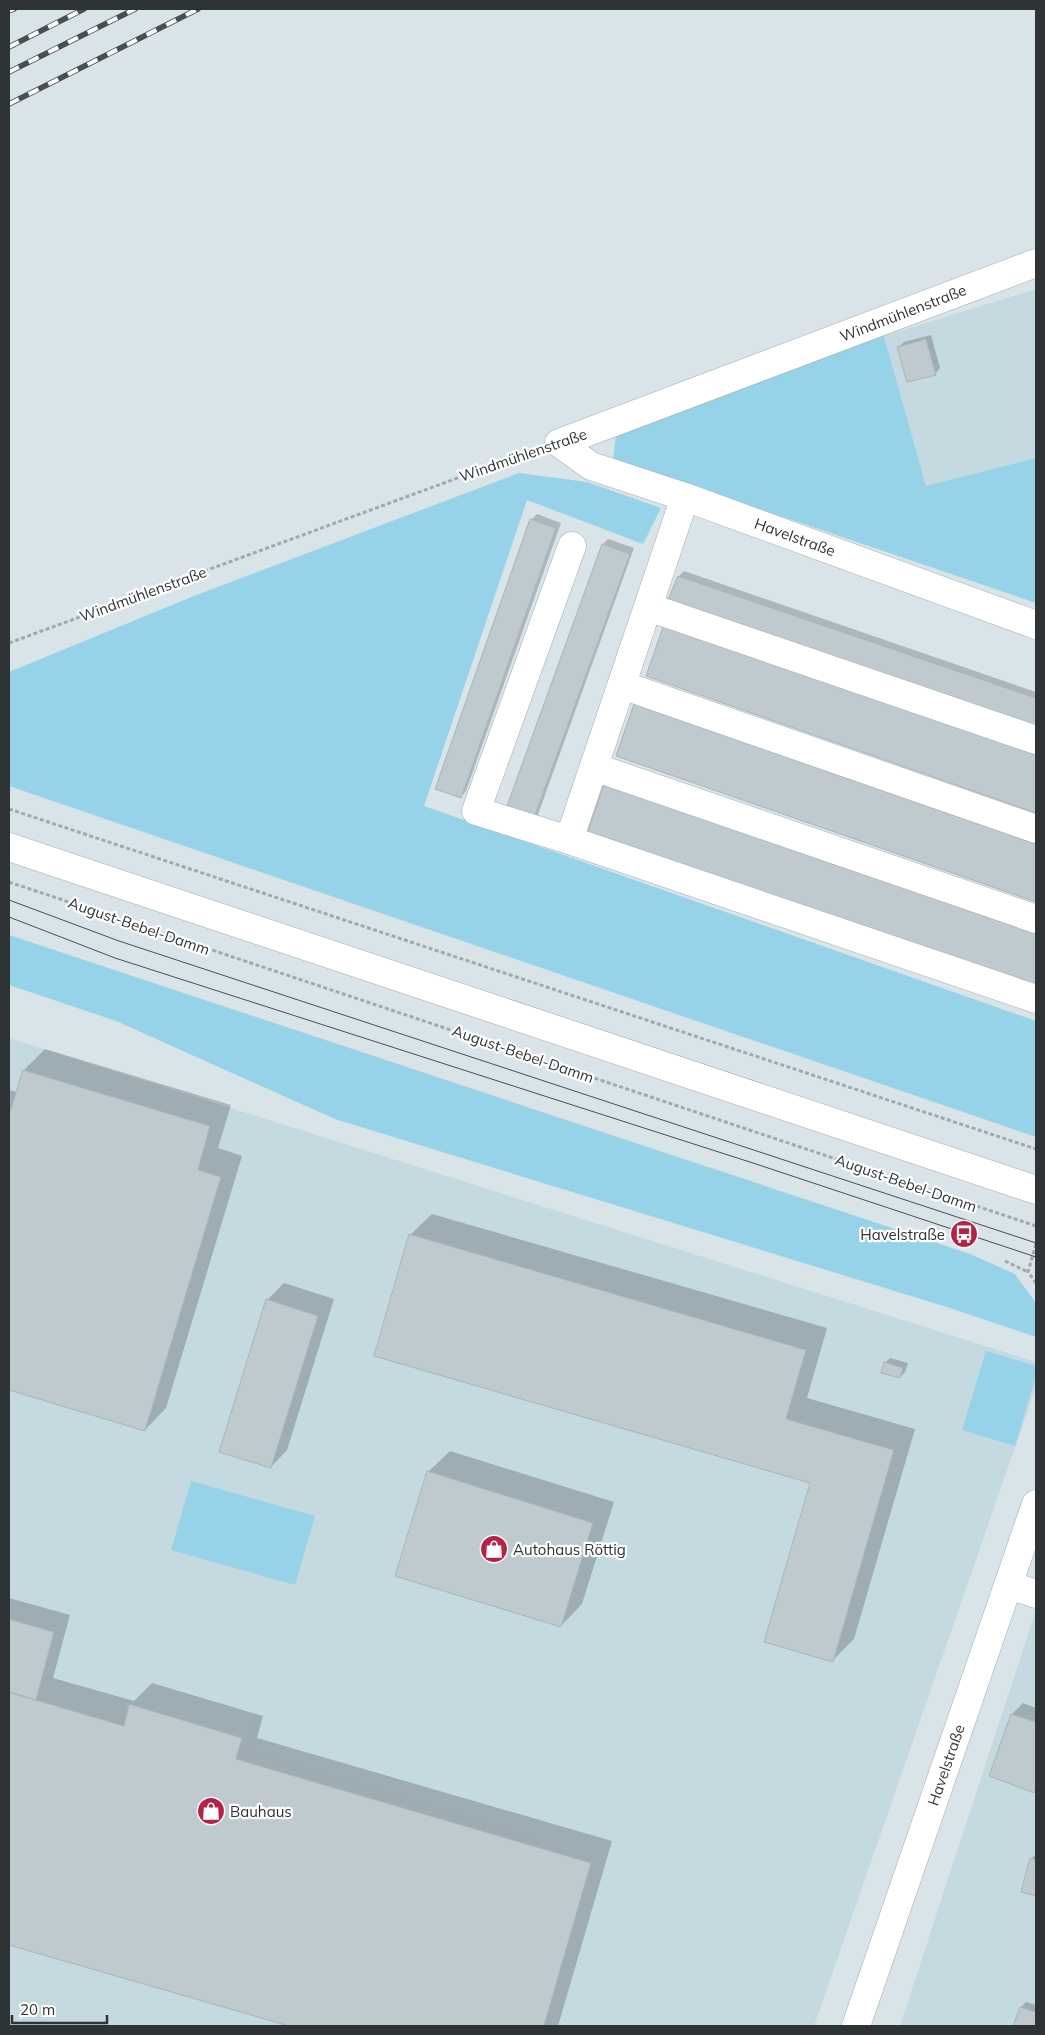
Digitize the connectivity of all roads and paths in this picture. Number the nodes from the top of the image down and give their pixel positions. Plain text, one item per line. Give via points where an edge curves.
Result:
1 (1036, 263) edge
2 (559, 443) junction
3 (685, 497) junction
4 (572, 546) dead end
5 (648, 607) junction
6 (1036, 625) edge
7 (9, 643) edge
8 (622, 684) junction
9 (1036, 740) edge
10 (594, 767) junction
11 (9, 808) edge
12 (1036, 829) edge
13 (569, 840) junction
14 (9, 847) edge
15 (9, 882) edge
16 (1036, 919) edge
17 (1036, 999) edge
18 (1036, 1149) edge
19 (1036, 1190) edge
20 (1036, 1226) edge
21 (1036, 1244) edge
22 (1005, 1261) dead end
23 (1028, 1272) junction
24 (1036, 1283) edge
25 (1036, 1504) edge
26 (1009, 1585) junction
27 (1036, 1594) edge
28 (256, 1726) dead end
29 (239, 1750) dead end
30 (248, 1754) junction
31 (540, 1843) dead end
32 (856, 2026) edge

1 - 2 street, Windmühlenstraße
2 - 3 street, Havelstraße via 591,466
2 - 7 path, Windmühlenstraße via 518,455
3 - 5 street
3 - 6 street, Havelstraße
4 - 13 street via 476,811
5 - 8 street
5 - 9 street
8 - 10 street
8 - 12 street
10 - 13 street
10 - 16 street
11 - 18 path
13 - 17 street
14 - 19 street
15 - 20 path, August-Bebel-Damm
21 - 23 path
22 - 23 path
23 - 24 path
25 - 26 street, Havelstraße
26 - 27 street
26 - 32 street, Havelstraße
28 - 30 path
29 - 30 path
30 - 31 path

